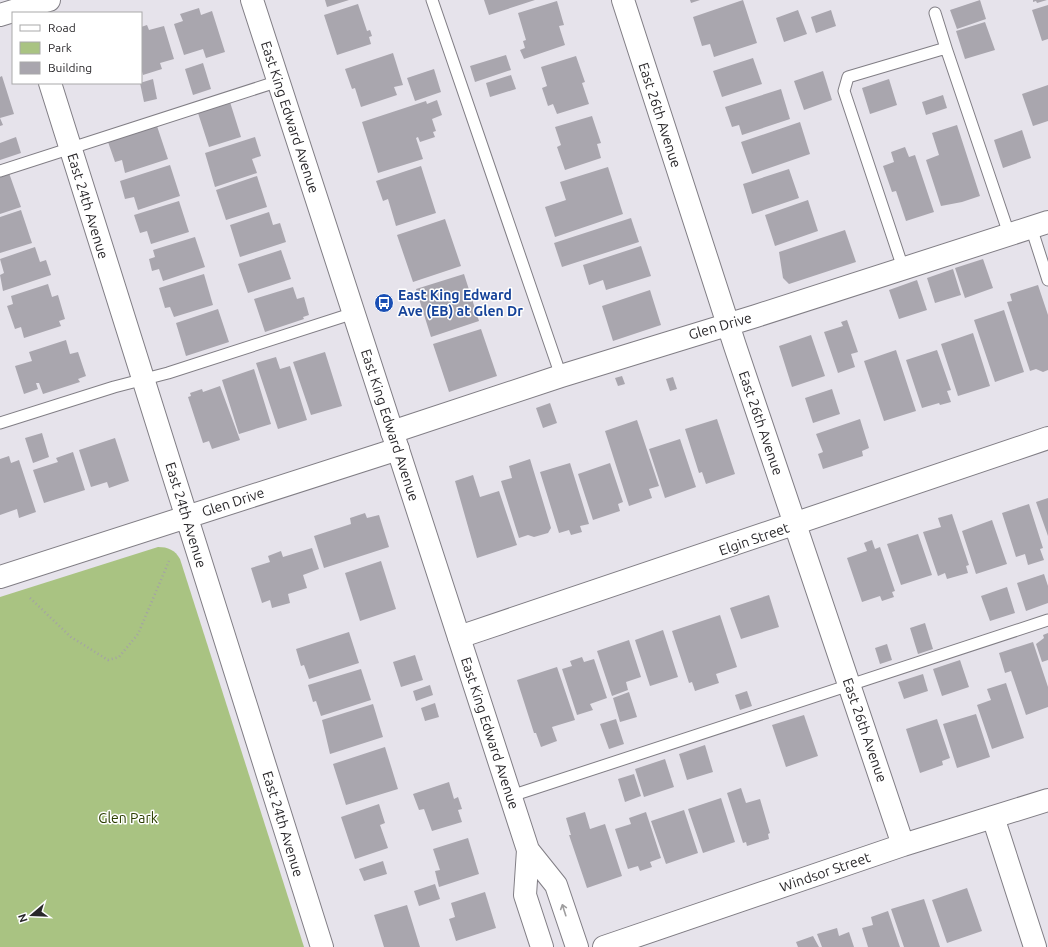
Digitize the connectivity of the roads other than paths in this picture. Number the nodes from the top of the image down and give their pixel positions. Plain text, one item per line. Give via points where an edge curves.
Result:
1 (49, 0) edge
2 (252, 0) edge
3 (432, 0) edge
4 (623, 0) edge
5 (26, 7) edge
6 (935, 14) dead end
7 (0, 15) edge
8 (946, 48) junction
9 (278, 81) junction
10 (50, 84) edge
11 (70, 148) junction
12 (0, 171) edge
13 (1040, 225) edge
14 (1009, 234) junction
15 (903, 268) junction
16 (1048, 280) edge
17 (354, 313) junction
18 (728, 324) junction
19 (561, 376) junction
20 (143, 379) junction
21 (0, 422) edge
22 (1048, 438) edge
23 (395, 441) junction
24 (187, 517) junction
25 (795, 525) junction
26 (2, 571) edge
27 (1048, 620) edge
28 (459, 637) junction
29 (849, 685) junction
30 (510, 796) junction
31 (1048, 800) edge
32 (993, 818) junction
33 (903, 845) junction
34 (528, 850) junction
35 (322, 947) edge
36 (542, 947) edge
37 (576, 947) edge
38 (604, 947) edge
39 (1035, 947) edge

1 - 5 street
2 - 9 street, East King Edward Avenue
3 - 19 lane
4 - 18 street, East 26th Avenue
5 - 7 street
6 - 8 lane
8 - 14 lane
8 - 15 lane via 848,78 844,91
9 - 11 lane
9 - 17 street, East King Edward Avenue
10 - 11 street, East 24th Avenue
11 - 12 lane
11 - 20 street, East 24th Avenue
13 - 14 street, Glen Drive
13 - 16 lane
14 - 15 street, Glen Drive
15 - 18 street, Glen Drive
17 - 20 lane
17 - 23 street, East King Edward Avenue
18 - 19 street, Glen Drive
18 - 25 street, East 26th Avenue
19 - 23 street, Glen Drive
20 - 21 lane
20 - 24 street, East 24th Avenue
22 - 25 street, Elgin Street
23 - 24 street, Glen Drive
23 - 28 street, East King Edward Avenue
24 - 26 street, Glen Drive
24 - 35 street, East 24th Avenue
25 - 28 street, Elgin Street
25 - 29 street, East 26th Avenue
27 - 29 lane
28 - 30 street, East King Edward Avenue
29 - 30 lane
29 - 33 street, East 26th Avenue
30 - 34 street, East King Edward Avenue
31 - 32 street, Windsor Street
32 - 33 street, Windsor Street
32 - 39 street
33 - 38 street, Windsor Street
34 - 36 street, East King Edward Avenue via 525,895
37 -> 34 street, East King Edward Avenue via 556,885

